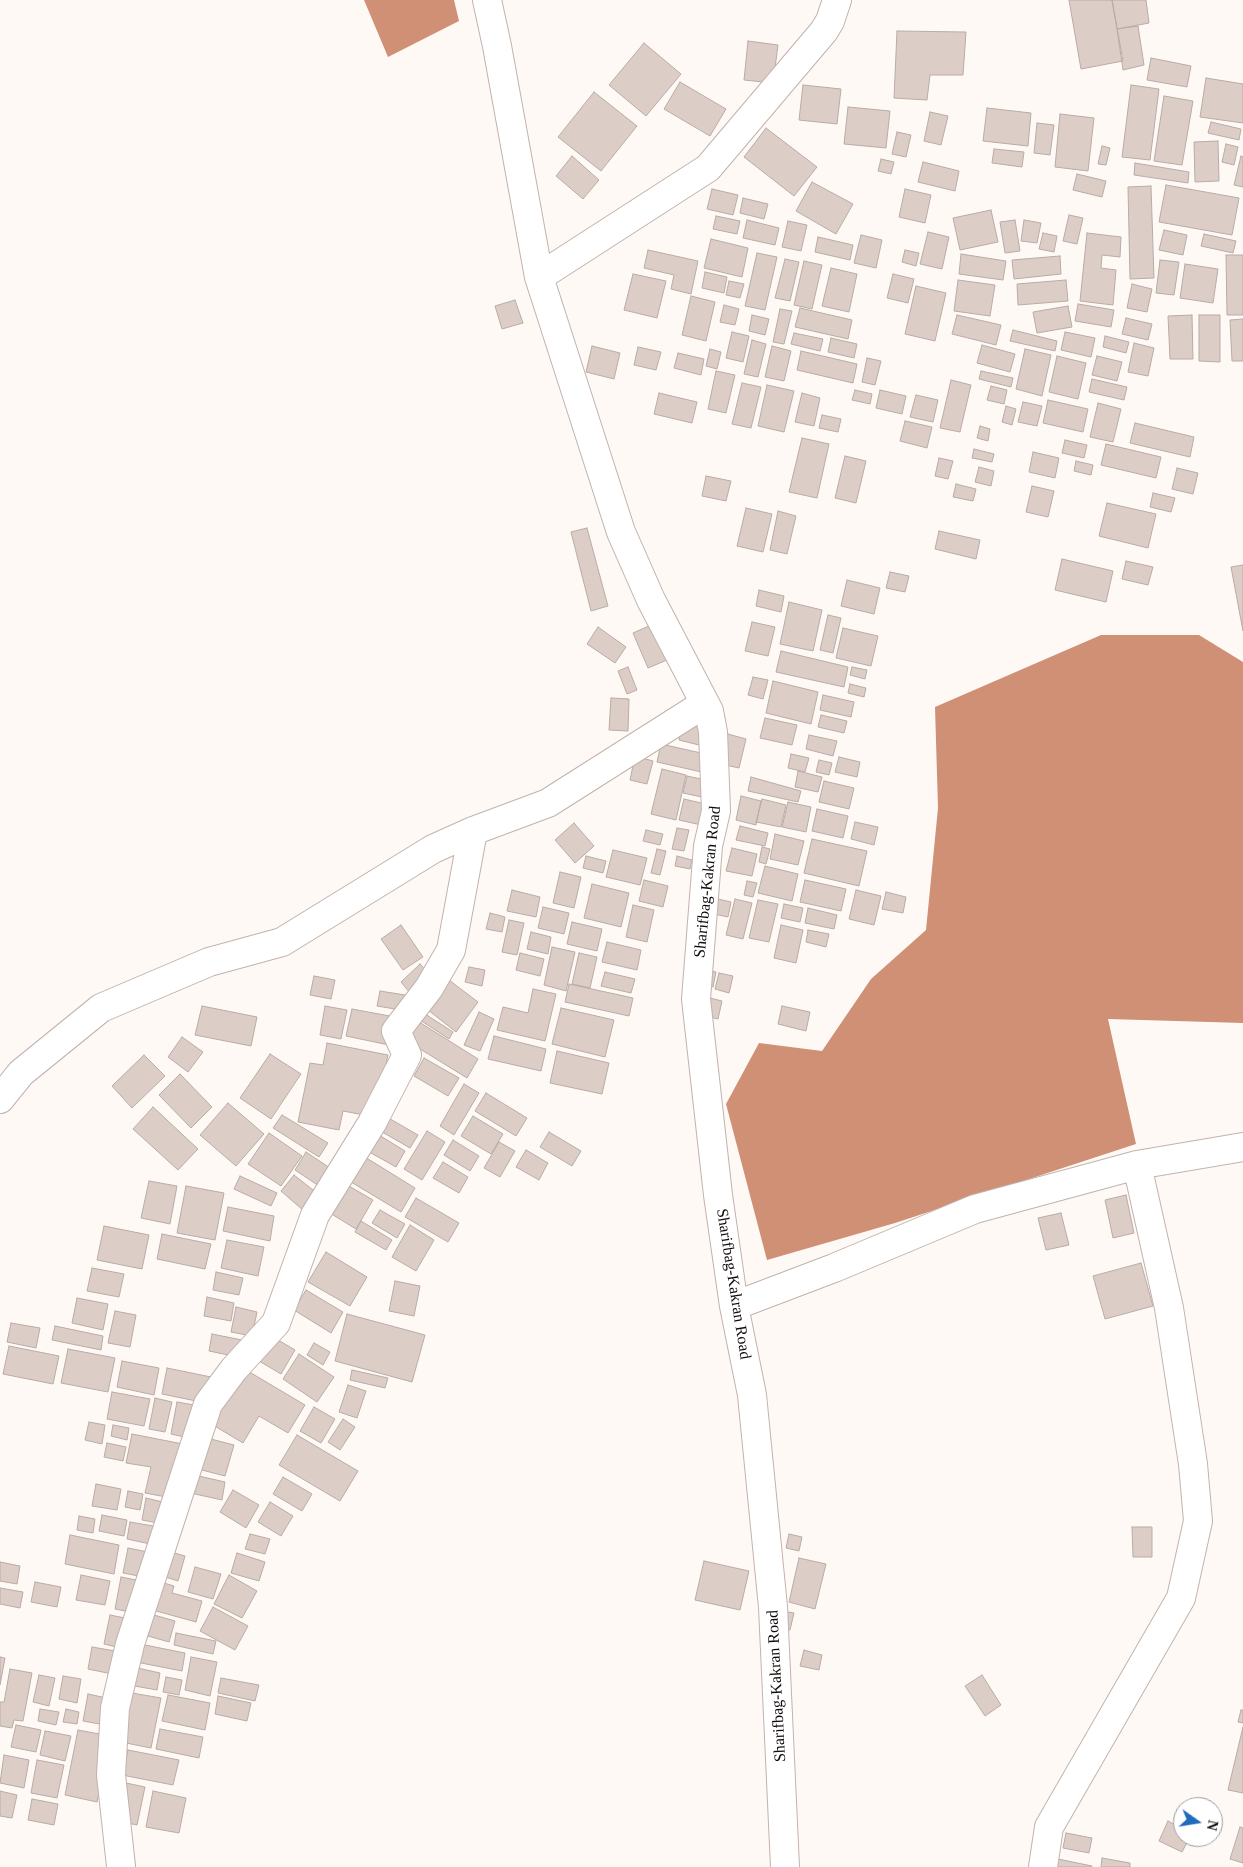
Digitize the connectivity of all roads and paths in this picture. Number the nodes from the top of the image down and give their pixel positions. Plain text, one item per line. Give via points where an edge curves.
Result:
1 (487, 0) edge
2 (837, 0) edge
3 (539, 277) junction
4 (704, 704) junction
5 (473, 831) junction
6 (0, 1099) edge
7 (1243, 1147) edge
8 (1138, 1166) junction
9 (734, 1306) junction
10 (121, 1866) edge
11 (785, 1867) edge
12 (1043, 1867) edge

1 - 3 street, Sharifbag-Kakran Road
2 - 3 street via 824,31 708,168
3 - 4 street, Sharifbag-Kakran Road via 621,532 651,600
4 - 5 street via 548,802
4 - 9 street, Sharifbag-Kakran Road via 709,711 713,732 716,811 708,846 696,998
5 - 6 street via 433,849 282,942 209,962 101,1008 21,1073
5 - 10 street via 451,950 429,988 396,1031 407,1055 372,1123 315,1215 276,1323 234,1369 208,1404 130,1644 115,1708 111,1775
7 - 8 street
8 - 9 street via 975,1208
8 - 12 street via 1169,1308 1193,1464 1198,1520 1181,1598 1049,1827
9 - 11 street, Sharifbag-Kakran Road via 752,1395 774,1607

